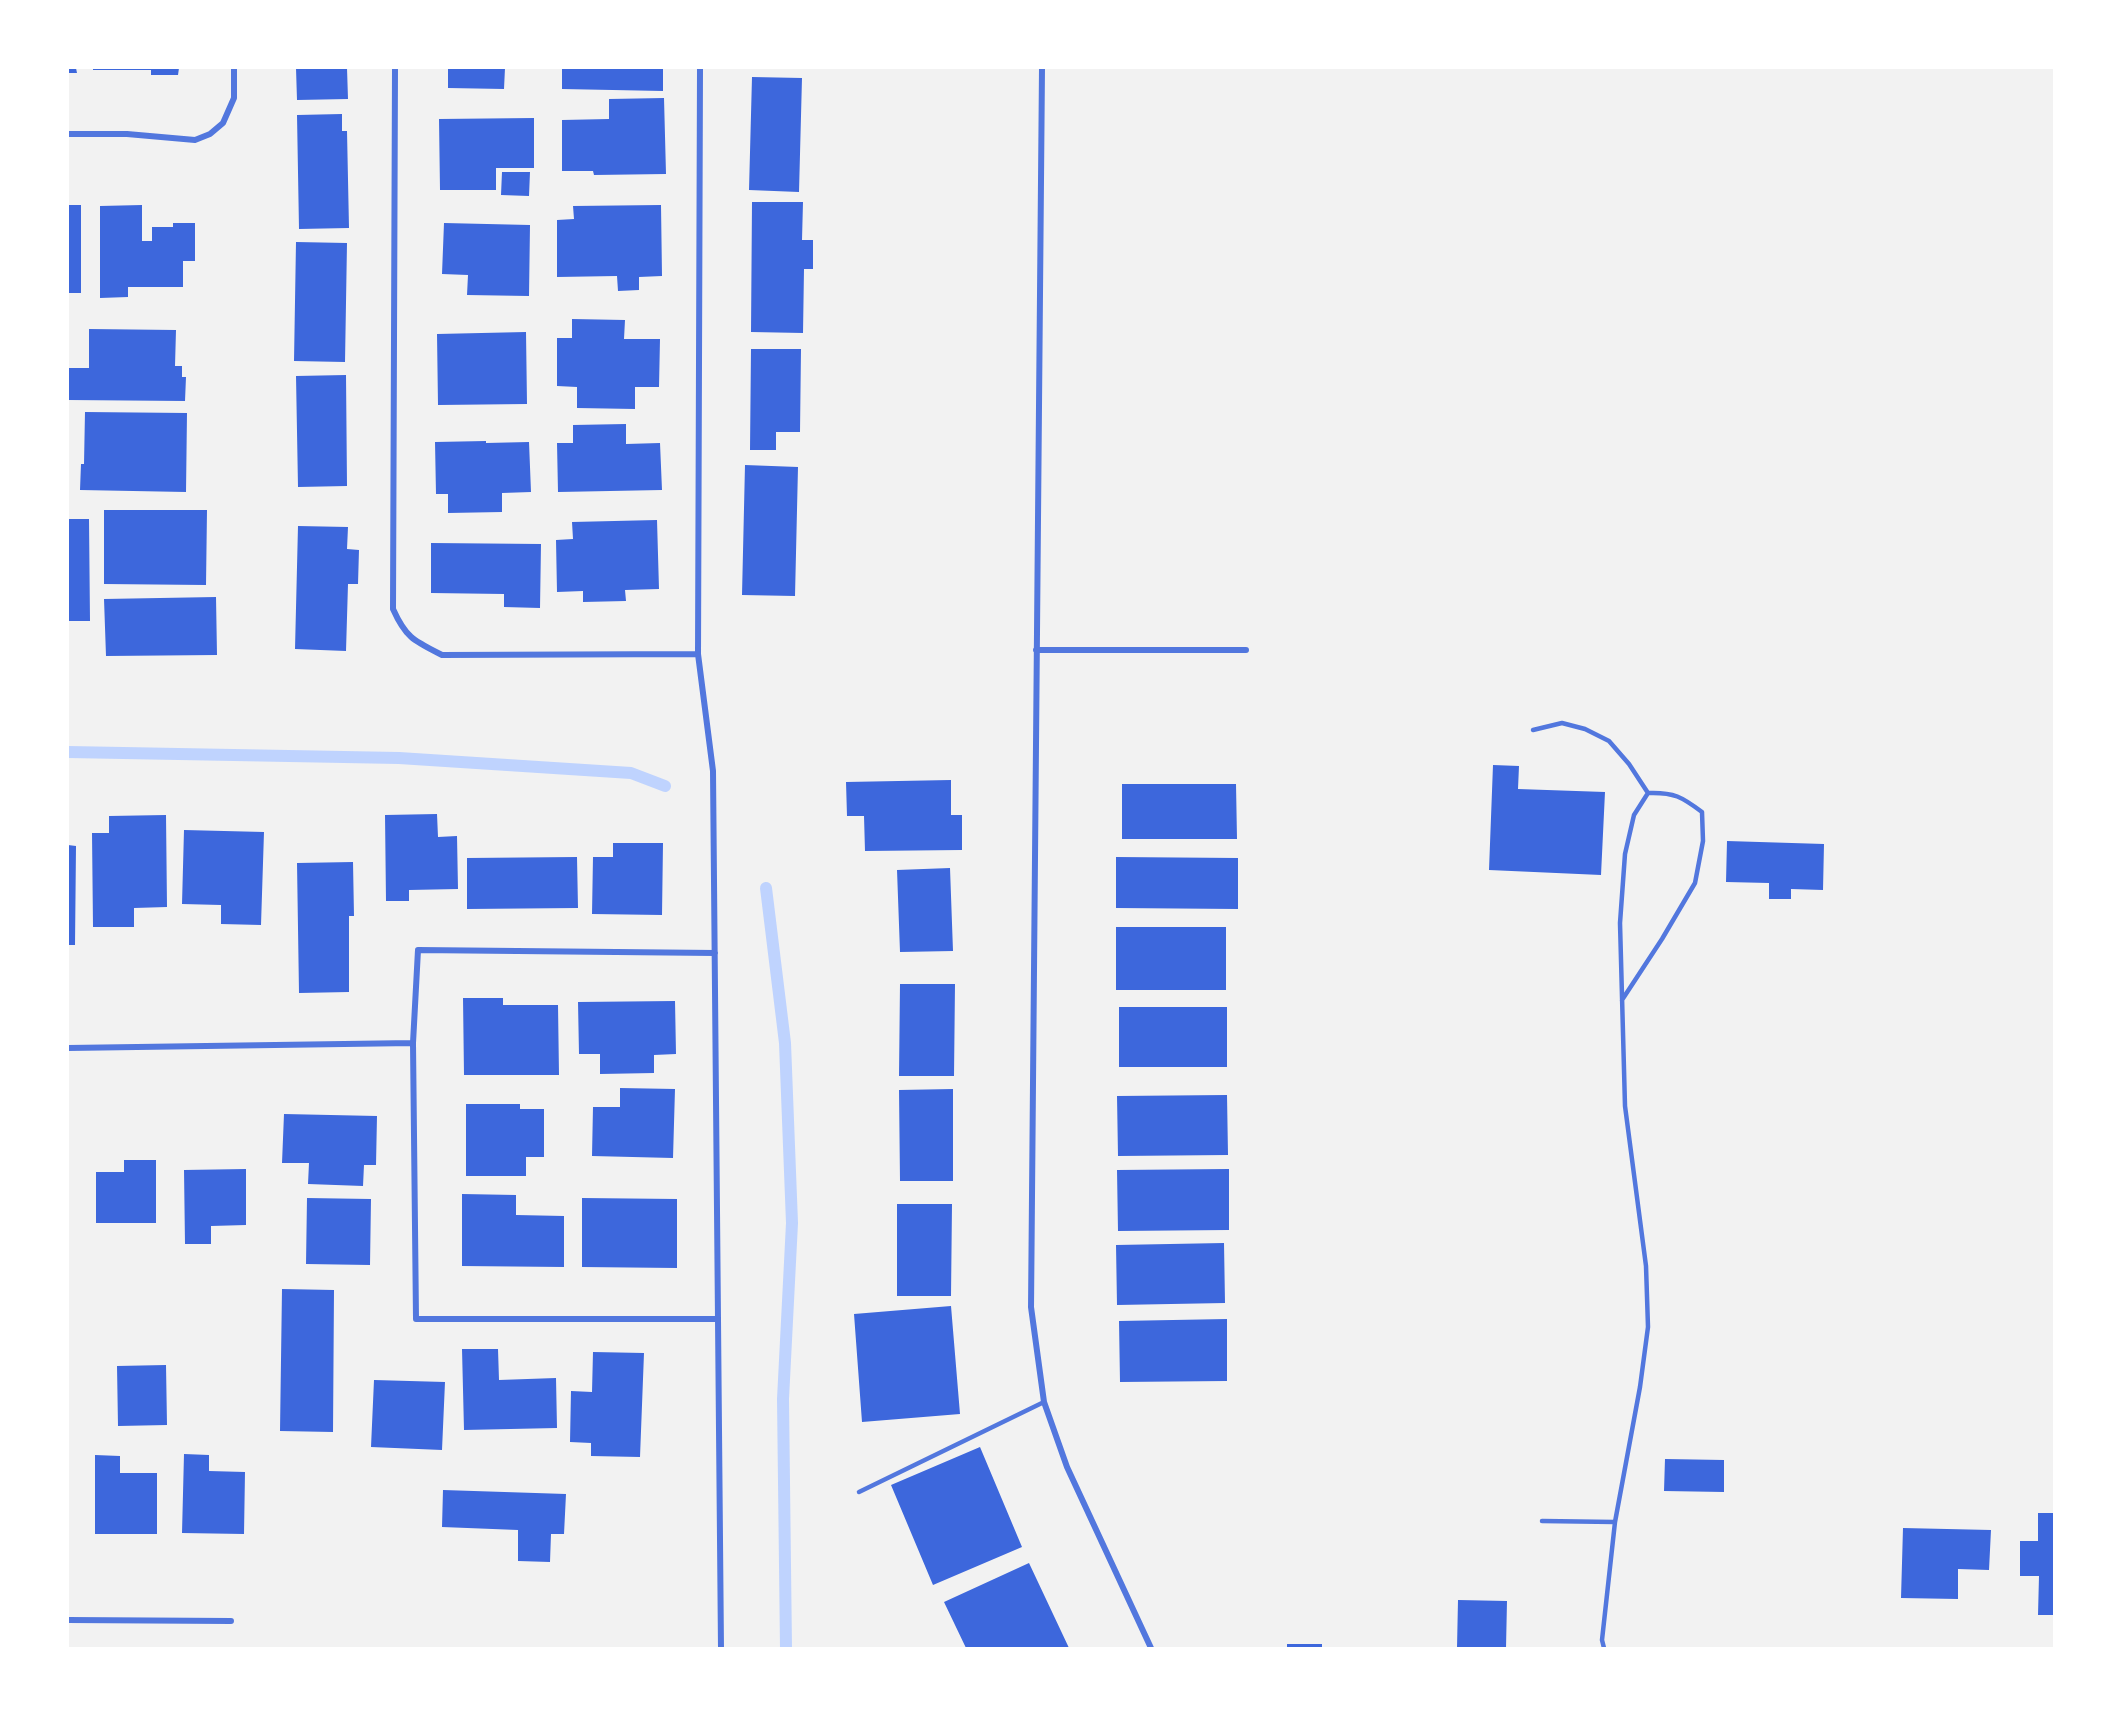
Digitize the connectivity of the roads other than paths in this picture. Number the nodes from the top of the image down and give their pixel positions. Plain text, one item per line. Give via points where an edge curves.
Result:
1 (234, 68) edge
2 (395, 68) edge
3 (700, 68) edge
4 (1042, 68) edge
5 (68, 134) edge
6 (1036, 650) junction
7 (1246, 650) dead end
8 (698, 654) junction
9 (1533, 730) dead end
10 (1648, 793) junction
11 (715, 953) junction
12 (1622, 1000) junction
13 (413, 1043) junction
14 (68, 1048) edge
15 (718, 1319) junction
16 (1044, 1402) junction
17 (859, 1492) dead end
18 (1542, 1521) dead end
19 (1615, 1522) junction
20 (68, 1620) edge
21 (231, 1621) dead end
22 (722, 1648) edge
23 (1151, 1648) edge
24 (1604, 1648) edge

1 - 5 street via 234,98 223,123 195,140
2 - 8 street via 393,609 401,628 417,643 442,655
3 - 8 street
4 - 6 street
6 - 7 street
6 - 16 street via 1031,1307
8 - 11 street via 713,771
9 - 10 lane via 1562,723 1609,741
10 - 12 lane via 1634,815 1625,854 1620,923
10 - 12 lane via 1667,792 1702,812 1703,841 1695,884
11 - 13 street via 418,951
11 - 15 street
12 - 19 lane via 1625,1106 1646,1266 1648,1327
13 - 14 street
13 - 15 street via 416,1319
15 - 22 street
16 - 17 lane
16 - 23 street via 1067,1467
18 - 19 lane
19 - 24 lane
20 - 21 street

